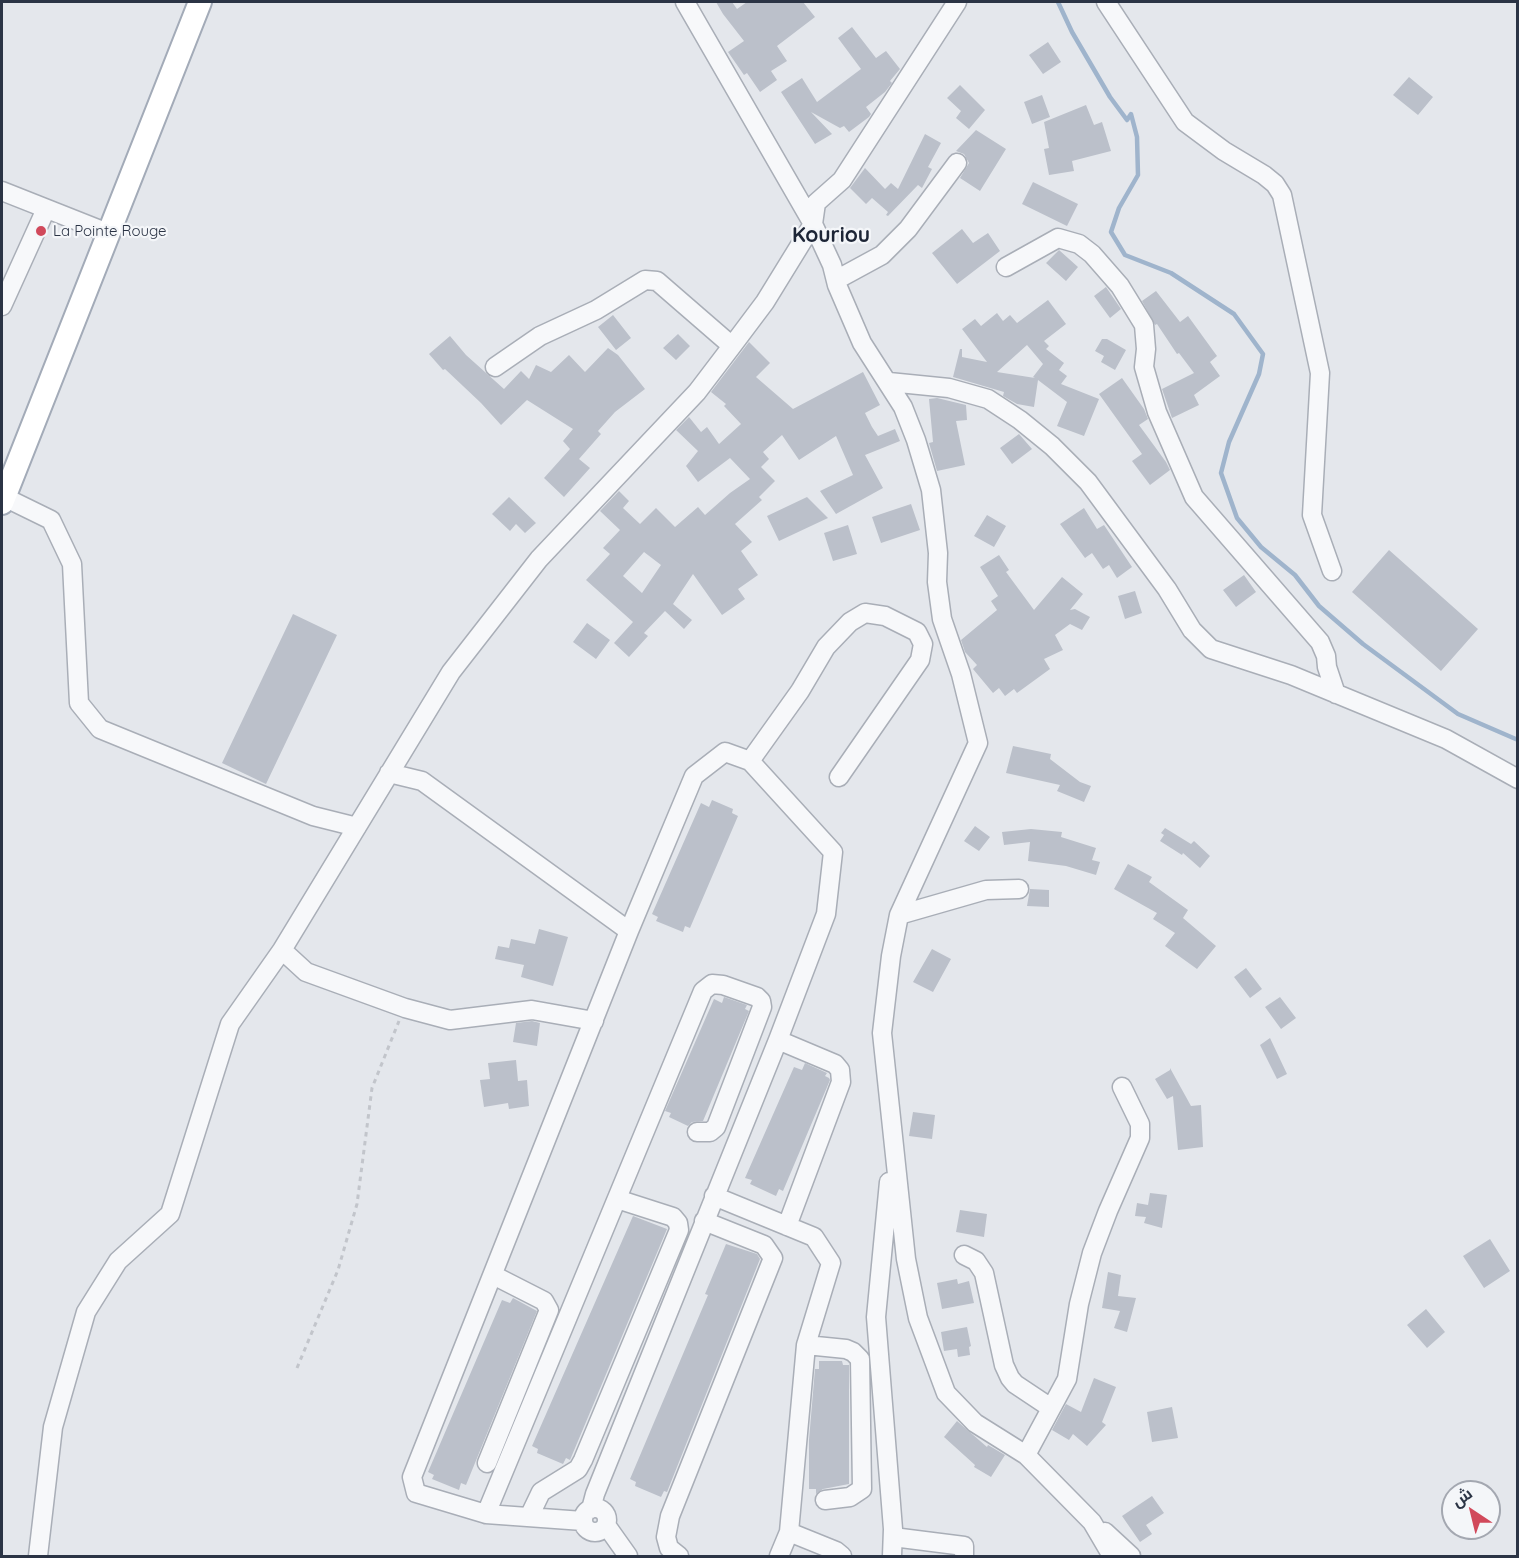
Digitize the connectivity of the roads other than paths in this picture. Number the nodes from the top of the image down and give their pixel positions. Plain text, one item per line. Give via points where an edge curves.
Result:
1 (200, 2) edge
2 (685, 2) edge
3 (957, 2) edge
4 (1106, 2) edge
5 (957, 163) dead end
6 (2, 191) edge
7 (46, 209) junction
8 (813, 224) junction
9 (108, 233) junction
10 (1006, 267) dead end
11 (836, 280) junction
12 (2, 306) edge
13 (732, 346) junction
14 (495, 367) dead end
15 (889, 382) junction
16 (3, 500) edge
17 (1332, 571) dead end
18 (1336, 694) junction
19 (750, 760) junction
20 (390, 773) junction
21 (839, 777) dead end
22 (1518, 779) edge
23 (357, 827) junction
24 (1018, 889) dead end
25 (899, 915) junction
26 (629, 931) junction
27 (282, 950) junction
28 (594, 1021) junction
29 (778, 1040) junction
30 (1122, 1087) dead end
31 (697, 1132) dead end
32 (893, 1144) junction
33 (714, 1196) junction
34 (617, 1199) junction
35 (704, 1221) junction
36 (787, 1226) junction
37 (964, 1255) dead end
38 (493, 1275) junction
39 (806, 1345) junction
40 (1051, 1408) junction
41 (1026, 1455) junction
42 (487, 1463) dead end
43 (825, 1500) dead end
44 (486, 1514) junction
45 (587, 1515) junction
46 (529, 1517) junction
47 (1092, 1522) junction
48 (789, 1532) junction
49 (893, 1538) junction
50 (38, 1557) edge
51 (628, 1557) edge
52 (679, 1557) edge
53 (779, 1557) edge
54 (842, 1557) edge
55 (892, 1557) edge
56 (964, 1557) edge
57 (1112, 1557) edge
58 (1131, 1557) edge

1 - 9 main road
2 - 8 street
3 - 8 street via 842,180 816,203
4 - 17 street via 1185,122 1264,175 1282,195 1320,373 1312,515
5 - 11 street via 908,229 882,255
6 - 7 street
7 - 9 street
7 - 12 street
8 - 11 street
8 - 13 street via 765,302
9 - 16 main road
10 - 18 street via 1058,238 1079,244 1092,254 1120,286 1144,325 1144,367 1157,412 1194,497 1320,642
11 - 15 street via 862,343
13 - 14 street via 657,281 645,280 596,310 540,336
13 - 20 street via 697,392 539,559 451,672
15 - 18 street via 949,388 988,399 1020,420 1088,482 1192,630 1211,649
15 - 25 street via 916,440 930,490 942,619 978,743
16 - 23 street via 51,520 72,564 79,703 100,729 313,816
18 - 22 street via 1446,739
19 - 21 street via 826,647 850,622 866,613 885,616 917,632 923,644 920,660
19 - 26 street via 725,752 694,776
19 - 29 street via 833,852 826,914
20 - 23 street
20 - 26 street via 422,781
23 - 27 street
24 - 25 street via 986,890
25 - 32 street via 882,1033
26 - 28 street
27 - 28 street via 306,972 450,1020 532,1010
27 - 50 street via 230,1024 170,1214 118,1261 86,1312 53,1427
28 - 38 street
29 - 33 street
29 - 36 street via 835,1064 841,1082
30 - 40 street via 1140,1124 1140,1138 1092,1253 1067,1379
31 - 34 street via 710,1132 716,1127 762,1007 756,997 723,985 712,984 703,991
32 - 41 street via 906,1258 918,1318 946,1393 975,1423
32 - 49 street via 876,1317
33 - 35 street
33 - 36 street
34 - 44 street
34 - 46 street via 673,1217 679,1230 583,1460 578,1468 540,1492
35 - 45 street
35 - 52 street via 764,1245 773,1258 670,1516 666,1538 669,1548
36 - 39 street via 814,1237 831,1263
37 - 40 street via 976,1261 984,1273 1010,1378
38 - 42 street via 544,1300 549,1310
38 - 44 street via 412,1477 416,1493
39 - 43 street via 846,1349 860,1359 862,1489 850,1497
39 - 48 street
40 - 41 street
41 - 47 street
44 - 46 street
45 - 46 street
45 - 51 street via 599,1509 606,1514 606,1526
47 - 57 street
47 - 58 street
48 - 53 street
48 - 54 street
49 - 55 street
49 - 56 street via 964,1546

